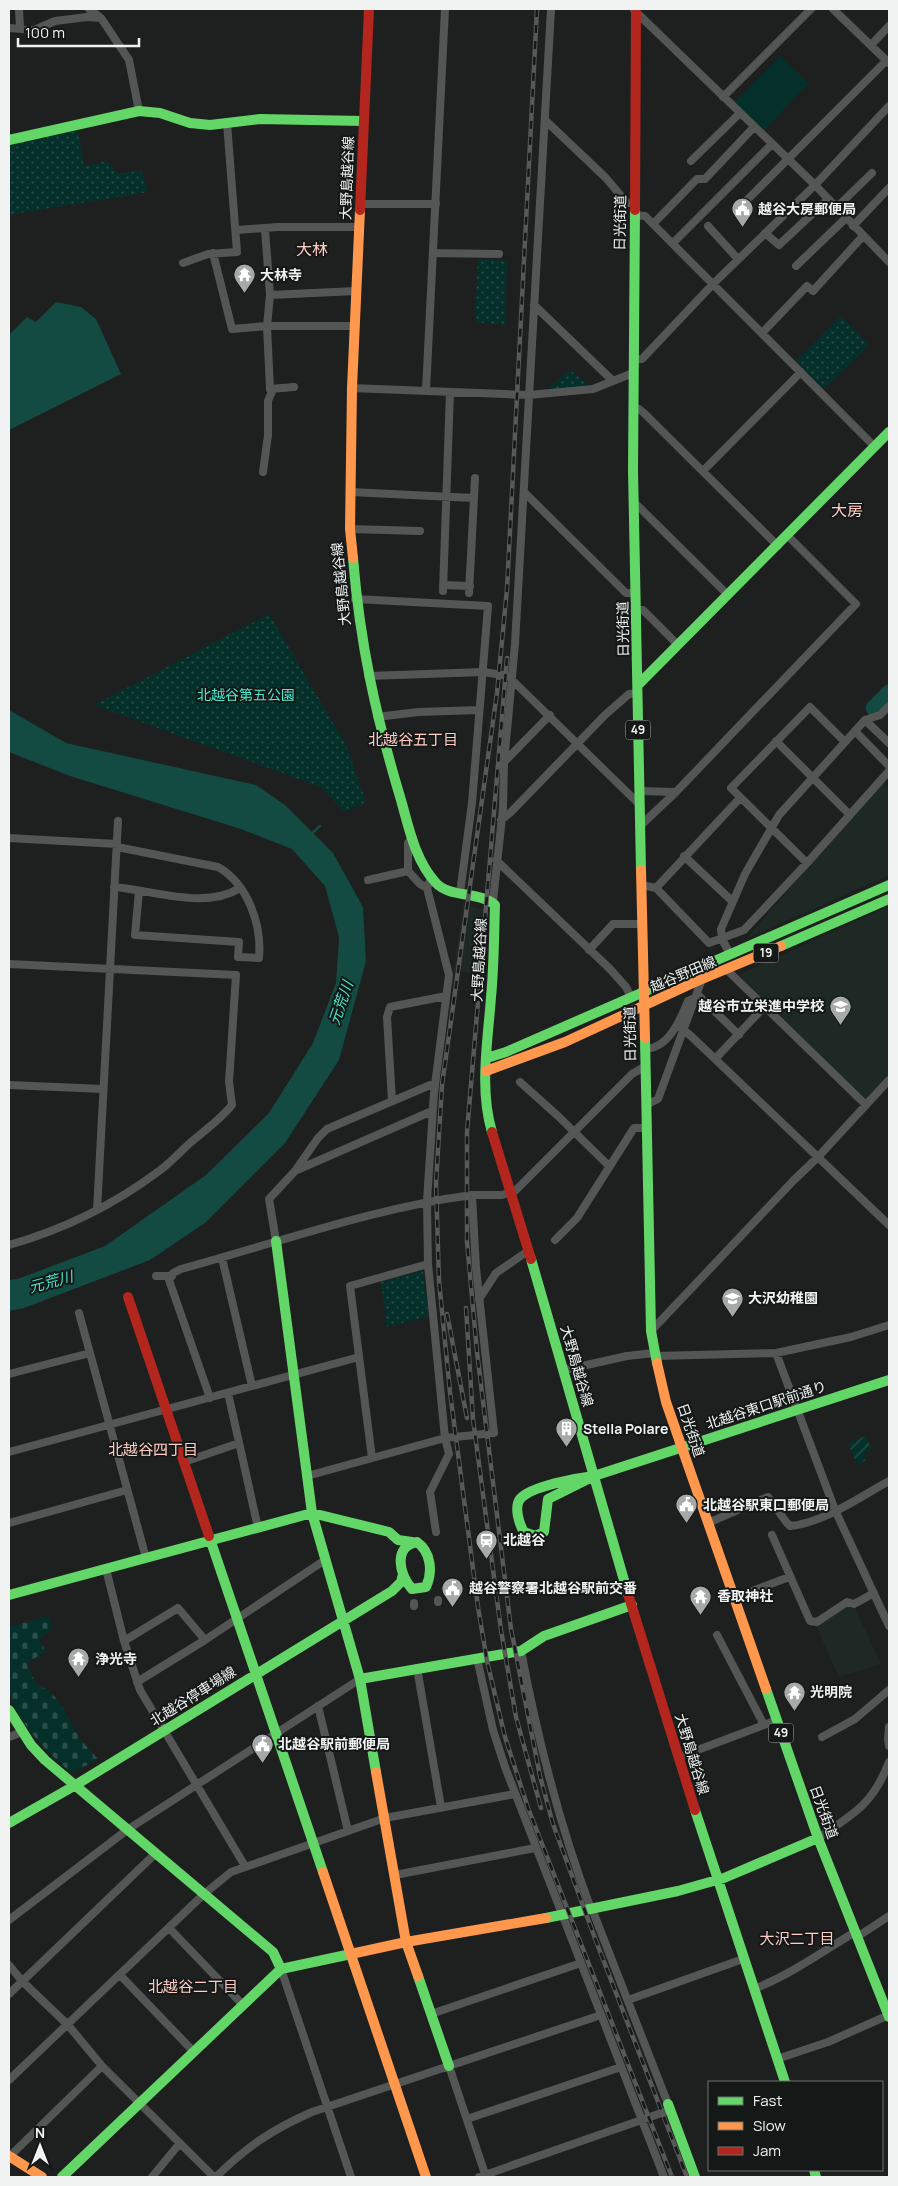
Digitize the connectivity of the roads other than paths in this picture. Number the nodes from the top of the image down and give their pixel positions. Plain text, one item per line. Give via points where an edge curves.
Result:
1 (19, 9) edge
2 (89, 9) edge
3 (369, 9) edge
4 (445, 9) edge
5 (551, 9) edge
6 (811, 9) edge
7 (834, 9) edge
8 (635, 10) edge
9 (101, 18) junction
10 (889, 26) edge
11 (9, 28) edge
12 (20, 28) junction
13 (871, 45) junction
14 (888, 62) edge
15 (723, 97) junction
16 (889, 106) edge
17 (139, 111) junction
18 (740, 113) junction
19 (545, 120) junction
20 (363, 121) junction
21 (227, 123) junction
22 (754, 127) junction
23 (9, 140) edge
24 (772, 144) junction
25 (788, 159) junction
26 (691, 161) dead end
27 (872, 173) dead end
28 (815, 185) junction
29 (889, 188) edge
30 (828, 199) junction
31 (634, 203) junction
32 (360, 204) junction
33 (436, 204) junction
34 (739, 208) dead end
35 (836, 208) junction
36 (634, 215) junction
37 (846, 218) junction
38 (653, 224) junction
39 (708, 226) dead end
40 (853, 226) junction
41 (360, 227) junction
42 (265, 229) junction
43 (236, 230) junction
44 (765, 233) junction
45 (863, 236) junction
46 (673, 243) junction
47 (213, 253) junction
48 (434, 253) junction
49 (499, 254) dead end
50 (738, 259) junction
51 (889, 262) edge
52 (183, 263) dead end
53 (796, 266) dead end
54 (713, 284) junction
55 (356, 291) junction
56 (270, 295) junction
57 (534, 305) junction
58 (267, 326) junction
59 (354, 326) junction
60 (762, 333) junction
61 (633, 360) junction
62 (801, 372) junction
63 (633, 373) junction
64 (612, 381) junction
65 (294, 388) dead end
66 (352, 388) junction
67 (273, 389) junction
68 (426, 391) junction
69 (450, 392) junction
70 (529, 395) junction
71 (633, 409) junction
72 (889, 432) edge
73 (875, 446) junction
74 (703, 471) junction
75 (263, 472) dead end
76 (475, 478) dead end
77 (350, 492) junction
78 (524, 492) junction
79 (446, 496) junction
80 (474, 498) junction
81 (634, 502) junction
82 (350, 529) junction
83 (420, 532) dead end
84 (788, 536) junction
85 (778, 546) junction
86 (636, 593) junction
87 (727, 594) junction
88 (355, 599) junction
89 (636, 610) junction
90 (677, 644) junction
91 (484, 672) junction
92 (368, 676) junction
93 (513, 679) junction
94 (638, 689) junction
95 (889, 706) edge
96 (479, 710) junction
97 (550, 715) junction
98 (377, 717) junction
99 (865, 720) junction
100 (855, 731) junction
101 (776, 741) junction
102 (845, 742) junction
103 (578, 743) junction
104 (889, 743) edge
105 (504, 763) junction
106 (889, 766) edge
107 (889, 771) edge
108 (812, 778) junction
109 (882, 778) junction
110 (889, 784) edge
111 (639, 791) junction
112 (676, 792) junction
113 (740, 798) junction
114 (640, 804) junction
115 (850, 815) junction
116 (501, 820) junction
117 (118, 821) dead end
118 (640, 826) junction
119 (771, 829) junction
120 (9, 838) edge
121 (412, 838) junction
122 (117, 846) junction
123 (684, 856) junction
124 (496, 860) junction
125 (807, 863) junction
126 (408, 871) junction
127 (368, 880) dead end
128 (429, 883) junction
129 (889, 885) edge
130 (641, 886) junction
131 (114, 887) junction
132 (240, 888) junction
133 (656, 888) junction
134 (139, 891) junction
135 (460, 893) junction
136 (889, 899) edge
137 (493, 901) junction
138 (732, 901) junction
139 (642, 924) junction
140 (722, 939) junction
141 (588, 950) junction
142 (730, 954) junction
143 (9, 964) edge
144 (110, 970) junction
145 (727, 970) junction
146 (702, 979) junction
147 (643, 992) junction
148 (446, 996) junction
149 (696, 996) junction
150 (631, 997) junction
151 (643, 1007) junction
152 (764, 1007) junction
153 (680, 1028) junction
154 (739, 1035) junction
155 (644, 1049) junction
156 (486, 1058) junction
157 (715, 1059) junction
158 (644, 1067) junction
159 (486, 1071) junction
160 (889, 1080) edge
161 (520, 1082) dead end
162 (435, 1083) junction
163 (9, 1085) edge
164 (103, 1089) junction
165 (392, 1101) junction
166 (646, 1105) junction
167 (866, 1105) junction
168 (432, 1111) junction
169 (646, 1128) junction
170 (574, 1133) junction
171 (818, 1157) junction
172 (609, 1166) junction
173 (295, 1170) junction
174 (509, 1194) junction
175 (472, 1195) junction
176 (427, 1201) junction
177 (96, 1210) junction
178 (889, 1224) edge
179 (555, 1240) dead end
180 (276, 1242) junction
181 (9, 1245) edge
182 (528, 1251) junction
183 (222, 1258) junction
184 (428, 1264) junction
185 (170, 1274) junction
186 (156, 1276) dead end
187 (128, 1297) dead end
188 (479, 1298) junction
189 (79, 1313) dead end
190 (889, 1325) edge
191 (651, 1331) junction
192 (90, 1353) junction
193 (776, 1353) junction
194 (655, 1355) junction
195 (359, 1357) junction
196 (564, 1370) junction
197 (9, 1374) edge
198 (293, 1375) junction
199 (889, 1380) edge
200 (252, 1386) junction
201 (228, 1393) junction
202 (210, 1398) junction
203 (798, 1409) junction
204 (166, 1410) junction
205 (109, 1425) junction
206 (445, 1438) junction
207 (239, 1443) junction
208 (682, 1447) junction
209 (9, 1452) edge
210 (372, 1458) junction
211 (184, 1462) junction
212 (307, 1476) junction
213 (594, 1476) junction
214 (889, 1481) edge
215 (127, 1490) junction
216 (835, 1510) junction
217 (312, 1513) junction
218 (9, 1523) edge
219 (708, 1524) junction
220 (258, 1528) junction
221 (436, 1532) dead end
222 (772, 1535) dead end
223 (398, 1540) junction
224 (210, 1541) junction
225 (412, 1542) junction
226 (401, 1553) junction
227 (146, 1558) junction
228 (325, 1560) junction
229 (106, 1569) junction
230 (403, 1574) junction
231 (790, 1577) junction
232 (412, 1589) junction
233 (392, 1591) junction
234 (874, 1594) junction
235 (9, 1595) edge
236 (734, 1598) junction
237 (632, 1605) junction
238 (237, 1618) junction
239 (343, 1620) junction
240 (889, 1626) edge
241 (717, 1635) dead end
242 (205, 1640) junction
243 (124, 1641) junction
244 (522, 1651) junction
245 (477, 1658) junction
246 (417, 1668) junction
247 (255, 1674) junction
248 (360, 1679) junction
249 (137, 1682) junction
250 (889, 1690) edge
251 (318, 1706) junction
252 (9, 1710) edge
253 (777, 1720) junction
254 (764, 1725) junction
255 (889, 1727) edge
256 (164, 1730) junction
257 (22, 1732) junction
258 (276, 1734) junction
259 (9, 1737) edge
260 (822, 1737) dead end
261 (889, 1746) edge
262 (678, 1757) junction
263 (889, 1762) edge
264 (197, 1785) junction
265 (74, 1786) junction
266 (515, 1794) junction
267 (441, 1807) junction
268 (385, 1818) junction
269 (9, 1823) edge
270 (127, 1830) junction
271 (348, 1831) junction
272 (818, 1838) junction
273 (312, 1843) junction
274 (535, 1848) junction
275 (155, 1854) junction
276 (245, 1866) junction
277 (395, 1875) junction
278 (717, 1881) junction
279 (204, 1894) junction
280 (592, 1909) junction
281 (562, 1915) junction
282 (889, 1916) edge
283 (9, 1920) edge
284 (169, 1928) junction
285 (856, 1934) junction
286 (406, 1942) junction
287 (350, 1954) junction
288 (744, 1959) junction
289 (581, 1963) junction
290 (9, 1965) edge
291 (281, 1969) junction
292 (120, 1976) junction
293 (22, 1981) junction
294 (754, 1989) junction
295 (9, 1994) edge
296 (628, 2000) junction
297 (243, 2005) junction
298 (431, 2014) junction
299 (601, 2015) junction
300 (889, 2016) edge
301 (68, 2025) junction
302 (194, 2052) junction
303 (777, 2059) junction
304 (102, 2066) junction
305 (449, 2066) junction
306 (621, 2066) junction
307 (9, 2080) edge
308 (785, 2081) edge
309 (394, 2084) junction
310 (140, 2104) junction
311 (328, 2107) junction
312 (669, 2107) junction
313 (467, 2119) junction
314 (642, 2121) junction
315 (180, 2143) junction
316 (10, 2158) edge
317 (42, 2177) edge
318 (62, 2177) edge
319 (152, 2177) edge
320 (215, 2177) edge
321 (351, 2177) edge
322 (426, 2177) edge
323 (484, 2177) edge
324 (663, 2177) edge
325 (695, 2177) edge

1 - 12 street
2 - 9 street
3 - 20 main road
4 - 33 street
5 - 19 street
6 - 15 street
7 - 13 street
8 - 15 street
8 - 31 main road, 日光街道 / 49
9 - 12 street via 55,21 34,30
9 - 17 street via 129,60
10 - 13 street
11 - 12 street
13 - 14 street
14 - 25 street
15 - 18 street
16 - 28 street
17 - 21 main road, 大野島越谷線 via 160,113 199,125
17 - 23 main road, 大野島越谷線
18 - 22 street
18 - 26 street
19 - 31 street via 606,178 627,203
19 - 57 street
20 - 21 main road, 大野島越谷線 via 260,119
20 - 32 main road, 大野島越谷線
21 - 43 street
22 - 24 street
22 - 38 street via 705,179 697,179
24 - 25 street
24 - 46 street
25 - 28 street
25 - 34 street
27 - 35 street
28 - 30 street
28 - 44 street
29 - 40 street
30 - 35 street
30 - 44 street via 779,245
31 - 36 main road, 日光街道 / 49
32 - 33 street
32 - 41 main road, 大野島越谷線
33 - 48 street
35 - 37 street
36 - 38 street via 645,216
36 - 61 main road, 日光街道 / 49
37 - 40 street
37 - 53 street
38 - 46 street
39 - 50 street
40 - 45 street
41 - 42 street
41 - 55 main road, 大野島越谷線
42 - 43 street
42 - 56 street
43 - 47 street via 237,252
44 - 50 street
45 - 51 street
45 - 60 street via 813,291 807,286
46 - 54 street
47 - 52 street
47 - 58 street via 232,330
48 - 49 street
48 - 68 street
50 - 54 street
54 - 60 street
54 - 61 street via 642,359
55 - 56 street
55 - 59 main road, 大野島越谷線
56 - 58 street
57 - 64 street
57 - 70 street
58 - 59 street
58 - 67 street via 268,375 270,389
59 - 66 main road, 大野島越谷線
60 - 62 street
61 - 63 main road, 日光街道 / 49
62 - 73 street
62 - 74 street
63 - 64 street
63 - 71 main road, 日光街道 / 49
64 - 70 street via 593,389
65 - 67 street
66 - 68 street
66 - 77 main road, 大野島越谷線
67 - 75 street via 268,401
68 - 69 street
69 - 70 street
69 - 79 street
70 - 78 street
71 - 74 street via 644,413
71 - 81 main road, 日光街道 / 49
72 - 73 main road
73 - 84 main road
74 - 85 street
76 - 80 street
77 - 79 street
77 - 82 main road, 大野島越谷線
78 - 86 street via 626,593
78 - 93 street
79 - 80 street
79 - 80 street via 443,588 469,589
81 - 86 main road, 日光街道 / 49
81 - 87 street
82 - 83 street
82 - 88 main road, 大野島越谷線
84 - 85 main road
84 - 112 street via 856,604
85 - 87 main road
86 - 89 main road, 日光街道 / 49
87 - 90 main road
88 - 91 street via 488,606
88 - 92 main road, 大野島越谷線
89 - 90 street via 643,610
89 - 94 main road, 日光街道 / 49
90 - 94 main road
91 - 92 street
91 - 93 street
91 - 96 street
92 - 98 main road, 大野島越谷線
93 - 97 street
93 - 105 street
94 - 103 street
94 - 111 main road, 日光街道 / 49
95 - 99 street via 880,715
96 - 98 street
96 - 135 street via 472,803
97 - 103 street
97 - 105 street
98 - 121 main road, 大野島越谷線
99 - 100 street
99 - 104 street
100 - 102 street
100 - 106 street
101 - 102 street via 810,707
101 - 108 street
101 - 113 street via 731,788
102 - 108 street
103 - 114 street
103 - 116 street
105 - 116 street
107 - 109 street
108 - 115 street
108 - 119 street via 779,815
109 - 110 street
109 - 115 street
111 - 112 street
111 - 114 main road, 日光街道 / 49
112 - 118 street
113 - 119 street
113 - 123 street
114 - 118 main road, 日光街道 / 49
115 - 125 street
116 - 124 street
117 - 122 street
118 - 130 main road, 日光街道 / 49
119 - 125 street
119 - 138 street
120 - 122 street
121 - 126 street via 408,843
121 - 128 main road, 大野島越谷線
122 - 131 street
122 - 132 street via 218,867
123 - 133 street
123 - 138 street
124 - 137 street
124 - 141 street
125 - 140 street via 744,930
126 - 127 street
126 - 128 street via 420,884
128 - 135 main road, 大野島越谷線
128 - 148 street via 449,975
129 - 142 main road, 越谷野田線 / 19
130 - 133 street
130 - 139 main road, 日光街道 / 49
131 - 134 street
131 - 144 street
132 - 134 street via 220,897
132 - 134 street via 253,910 259,958 238,957 239,942 136,935
133 - 140 street via 709,943
135 - 137 main road, 大野島越谷線
136 - 145 main road, 越谷野田線 / 19
137 - 156 main road, 大野島越谷線 via 496,911
138 - 140 street via 721,929
139 - 141 street via 613,924
139 - 147 main road, 日光街道 / 49
140 - 142 street
141 - 150 street via 626,987
142 - 147 main road, 越谷野田線 / 19
143 - 144 street
144 - 164 street
144 - 177 street via 236,974 229,1082 232,1105 219,1121 160,1171
145 - 146 main road, 越谷野田線 / 19
145 - 152 street
146 - 149 street
146 - 151 main road, 越谷野田線 / 19
147 - 150 main road, 越谷野田線 / 19
147 - 151 main road, 日光街道 / 49
148 - 162 street
148 - 165 street via 390,1007 387,1017
149 - 153 street
149 - 154 street
150 - 156 main road, 越谷野田線 / 19
151 - 155 main road, 日光街道 / 49
151 - 159 main road, 越谷野田線 / 19
152 - 154 street
152 - 167 street
153 - 155 street via 654,1049
153 - 157 street
153 - 166 street via 658,1099
154 - 157 street
155 - 158 main road, 日光街道 / 49
156 - 159 main road, 大野島越谷線
157 - 171 street
158 - 166 main road, 日光街道 / 49
158 - 170 street via 632,1074
159 - 174 main road, 大野島越谷線 via 488,1119
160 - 167 street
161 - 170 street
162 - 165 street
162 - 168 street
163 - 164 street
164 - 177 street
165 - 173 street via 327,1129
166 - 169 main road, 日光街道 / 49
167 - 171 street
168 - 173 street
168 - 176 street
169 - 172 street via 634,1128
169 - 191 main road, 日光街道 / 49
170 - 172 street
170 - 174 street
171 - 178 street
171 - 191 street
172 - 179 street via 577,1218
173 - 180 street via 269,1199
174 - 175 street
174 - 182 main road, 大野島越谷線
175 - 176 street
175 - 188 street
176 - 180 street
176 - 184 street
177 - 181 street
180 - 183 street
180 - 198 main road
182 - 188 street via 496,1273
182 - 196 main road, 大野島越谷線
183 - 185 street
183 - 200 street
184 - 195 street via 350,1286
184 - 206 street
185 - 186 street
185 - 202 street via 169,1280
187 - 204 main road
188 - 206 street via 494,1433
189 - 192 street
190 - 193 street via 851,1337
191 - 194 main road, 日光街道 / 49
192 - 197 street
192 - 205 street
193 - 194 street
193 - 203 street
194 - 196 street via 627,1356
194 - 208 main road, 日光街道 / 49 via 666,1402
195 - 198 street
195 - 210 street
196 - 213 main road, 大野島越谷線
198 - 200 street
198 - 212 main road
199 - 203 main road, 北越谷東口駅前通り
200 - 201 street
201 - 202 street
201 - 207 street
202 - 204 street
203 - 208 main road, 北越谷東口駅前通り
203 - 216 street
204 - 205 street
204 - 211 main road
205 - 209 street
205 - 215 street
206 - 210 street
206 - 221 street via 449,1454 430,1492
207 - 211 street
207 - 220 street
208 - 213 main road, 北越谷東口駅前通り
208 - 219 main road, 日光街道 / 49
210 - 212 street
211 - 224 main road
212 - 217 main road
213 - 213 main road via 548,1499 544,1532 535,1536 524,1532 518,1507 522,1497 574,1479
213 - 237 main road, 大野島越谷線
214 - 216 street
215 - 218 street
215 - 227 street
216 - 219 street via 802,1525 790,1526 768,1498
216 - 234 street
217 - 220 main road
217 - 223 main road via 389,1532
217 - 228 main road
219 - 236 main road, 日光街道 / 49
220 - 224 main road
222 - 231 street
223 - 225 main road
223 - 226 main road
224 - 227 main road
224 - 238 main road
225 - 226 main road via 404,1545
225 - 232 main road via 425,1548 429,1578 426,1586
226 - 230 main road
227 - 229 main road
228 - 238 street
228 - 239 main road
229 - 235 main road
229 - 243 street
230 - 232 main road via 406,1584
230 - 233 main road via 401,1582
231 - 234 street via 810,1621 817,1622 847,1602 854,1604
231 - 236 street
232 - 233 main road
233 - 239 main road, 北越谷停車場線
234 - 240 street
236 - 253 main road, 日光街道 / 49
237 - 244 main road via 544,1636
237 - 262 main road, 大野島越谷線
238 - 242 street
238 - 247 main road
239 - 247 main road, 北越谷停車場線
239 - 248 main road
241 - 254 street
242 - 243 street via 178,1608
242 - 249 street
243 - 249 street
244 - 245 main road
244 - 280 street via 549,1784
245 - 246 main road
245 - 266 street via 493,1730
246 - 248 main road
246 - 267 street
247 - 256 main road, 北越谷停車場線
247 - 258 main road
248 - 251 street
248 - 268 main road
249 - 256 street
250 - 260 street via 855,1719
251 - 258 street
251 - 271 street
252 - 257 main road
253 - 254 street
253 - 272 main road, 日光街道 / 49
254 - 262 street
255 - 261 street
256 - 264 street
256 - 265 main road, 北越谷停車場線
257 - 259 street
257 - 265 main road via 45,1760
258 - 264 street
258 - 273 main road
262 - 278 main road, 大野島越谷線
263 - 272 street via 880,1786 859,1811
264 - 270 street
264 - 276 street
265 - 269 main road, 北越谷停車場線
265 - 270 main road
266 - 267 street
266 - 274 street
267 - 268 street
268 - 271 street
268 - 277 main road
270 - 275 main road
270 - 283 street
271 - 273 street
272 - 278 main road
272 - 285 main road, 日光街道 / 49
273 - 276 street
273 - 287 main road
274 - 277 street
274 - 281 street
275 - 279 main road
275 - 293 street
276 - 279 street via 231,1872
277 - 286 main road
278 - 280 main road
278 - 288 main road, 大野島越谷線
279 - 284 street
279 - 291 main road via 272,1952
280 - 281 main road
280 - 296 street
281 - 286 main road
281 - 289 street
282 - 285 street
284 - 292 street
284 - 297 street
285 - 294 street
285 - 300 main road, 日光街道 / 49
286 - 287 main road
286 - 298 main road
287 - 291 main road
287 - 309 main road
288 - 294 main road, 大野島越谷線
288 - 296 street
289 - 298 street
289 - 299 street
290 - 293 street
291 - 297 main road
291 - 311 street
292 - 301 street
292 - 302 street
293 - 295 street
293 - 301 street
294 - 303 main road, 大野島越谷線
296 - 312 street
297 - 302 main road
298 - 305 main road
299 - 305 street
299 - 306 street
300 - 303 street
301 - 304 street
301 - 307 street
302 - 310 main road
303 - 308 main road, 大野島越谷線
304 - 310 street
304 - 316 street
305 - 309 street
305 - 313 street
306 - 313 street
306 - 314 street
309 - 311 street
309 - 322 main road
310 - 315 street
310 - 318 main road
311 - 320 street via 275,2128
311 - 321 street
312 - 314 street
312 - 325 main road
313 - 323 street
314 - 323 street
314 - 324 street
315 - 319 street
315 - 320 street
316 - 317 main road

